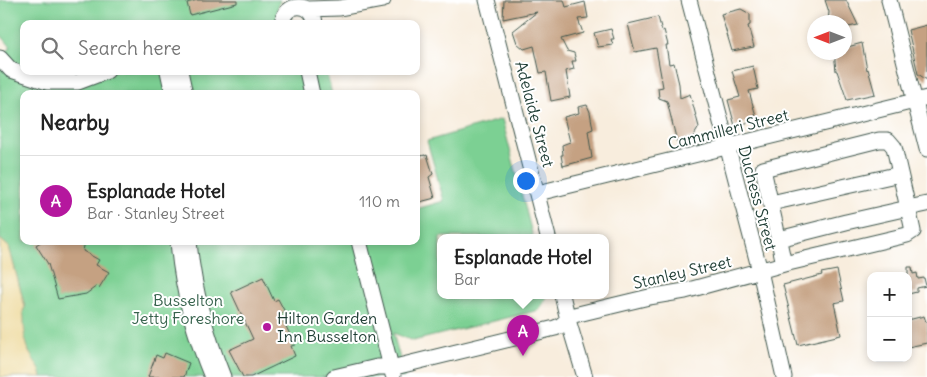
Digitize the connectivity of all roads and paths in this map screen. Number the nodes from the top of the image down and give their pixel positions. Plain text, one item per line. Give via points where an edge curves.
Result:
1 (383, 0) edge
2 (487, 0) edge
3 (689, 0) edge
4 (889, 0) edge
5 (305, 5) edge
6 (353, 7) junction
7 (284, 13) edge
8 (314, 20) edge
9 (329, 20) edge
10 (0, 58) edge
11 (20, 73) edge
12 (26, 75) edge
13 (97, 75) edge
14 (169, 75) edge
15 (181, 75) edge
16 (308, 75) edge
17 (317, 75) edge
18 (173, 90) edge
19 (184, 90) edge
20 (311, 90) edge
21 (321, 90) edge
22 (921, 100) edge
23 (727, 148) junction
24 (927, 149) edge
25 (900, 174) junction
26 (538, 193) junction
27 (771, 203) junction
28 (927, 204) edge
29 (908, 208) junction
30 (547, 234) edge
31 (779, 239) junction
32 (178, 245) edge
33 (189, 245) edge
34 (351, 245) edge
35 (360, 245) edge
36 (784, 264) junction
37 (760, 271) junction
38 (563, 299) edge
39 (568, 320) junction
40 (388, 372) edge
41 (212, 377) edge
42 (224, 377) edge
43 (334, 377) edge
44 (585, 377) edge
45 (784, 377) edge

1 - 6 street
2 - 26 street, Adelaide Street
3 - 23 street, Duchess Street
4 - 22 street
5 - 6 street via 328,9
5 - 7 street
5 - 8 street
6 - 9 street
10 - 11 street via 11,70
12 - 13 street via 47,82 78,82
14 - 18 street
15 - 19 street
16 - 20 street
17 - 21 street
22 - 23 street, Cammilleri Street
22 - 24 street
23 - 26 street, Cammilleri Street
23 - 37 street, Duchess Street
25 - 27 street
25 - 27 street via 894,147 888,140 879,140 763,169
25 - 29 street
26 - 30 street, Adelaide Street
27 - 31 street
28 - 29 street
29 - 31 street
29 - 36 street, Stanley Street via 912,230 906,235
31 - 36 street
32 - 41 street via 193,324
33 - 42 street via 204,321
34 - 40 street
35 - 40 street
36 - 37 street, Stanley Street
37 - 39 street, Stanley Street via 685,291 574,314
37 - 45 street, Duchess Street
38 - 39 street
39 - 40 street, Stanley Street via 560,326 395,366
39 - 44 street
40 - 43 street, Stanley Street

